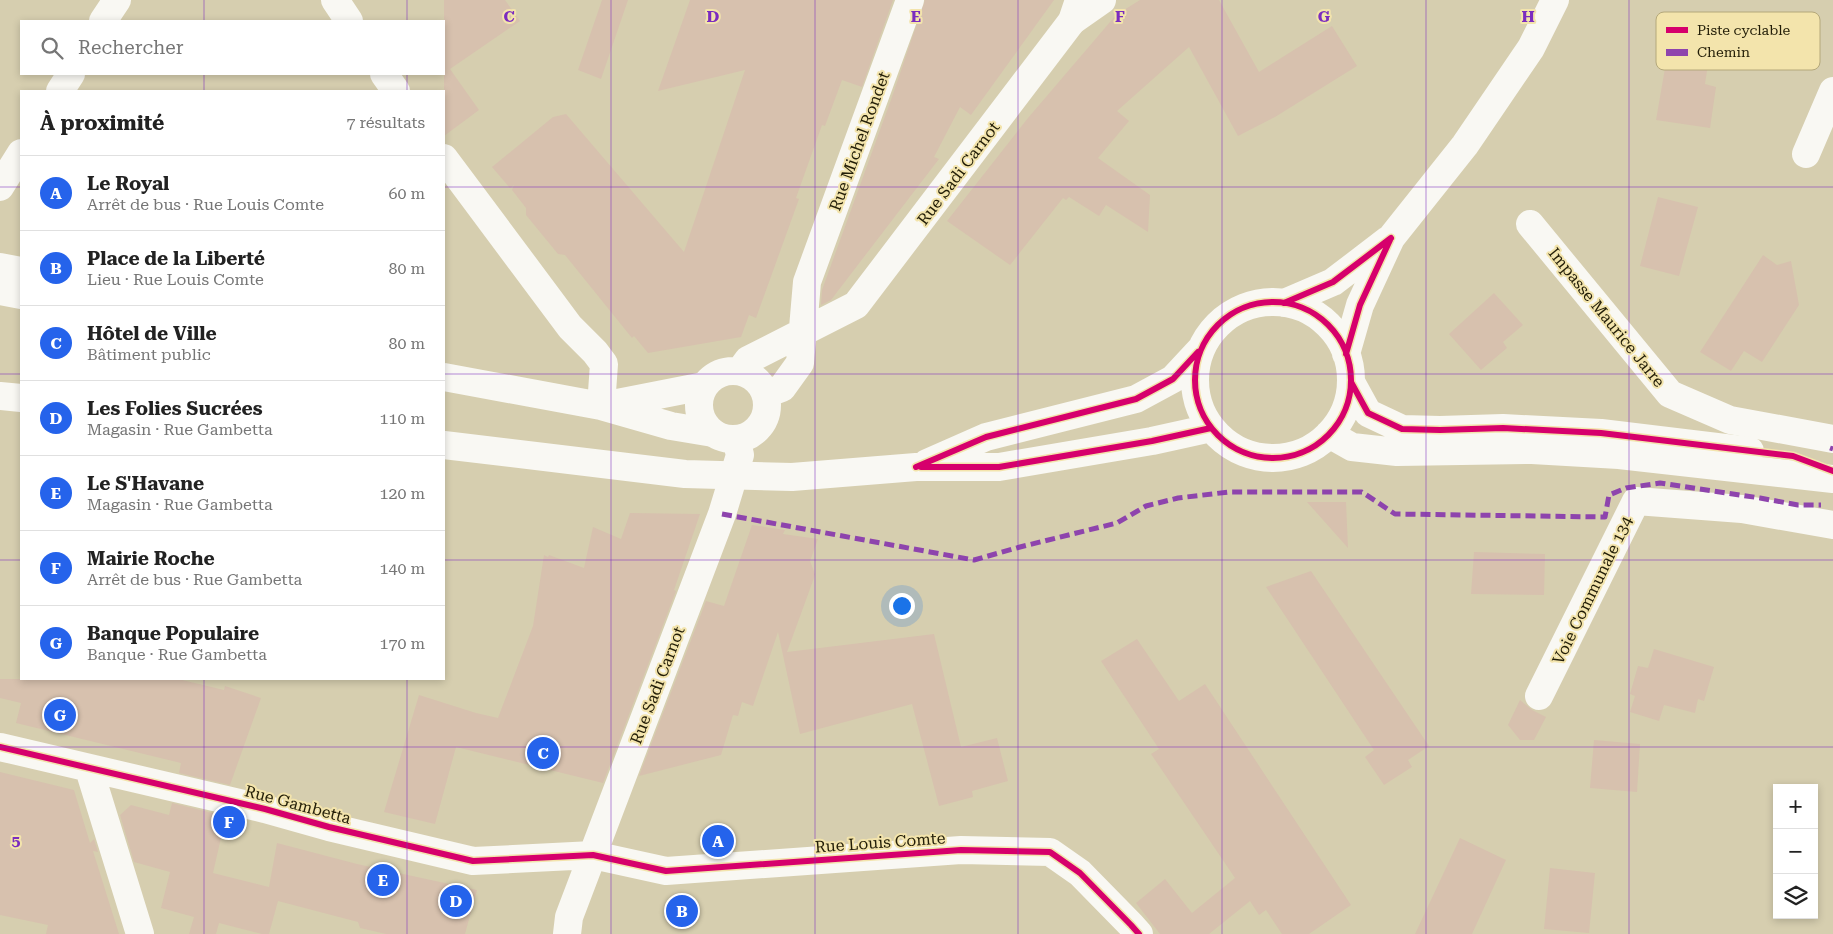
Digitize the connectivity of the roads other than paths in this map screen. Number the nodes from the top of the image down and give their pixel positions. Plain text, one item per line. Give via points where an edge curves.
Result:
1 (117, 0) edge
2 (335, 0) edge
3 (910, 0) edge
4 (1102, 0) edge
5 (1555, 0) edge
6 (1076, 10) edge
7 (104, 20) edge
8 (348, 20) edge
9 (70, 75) edge
10 (385, 75) edge
11 (61, 90) edge
12 (395, 90) edge
13 (1833, 91) edge
14 (1806, 154) dead end
15 (20, 155) edge
16 (445, 159) edge
17 (0, 187) edge
18 (1530, 224) dead end
19 (1391, 238) junction
20 (0, 267) edge
21 (20, 271) edge
22 (0, 291) edge
23 (20, 295) edge
24 (1284, 303) junction
25 (803, 331) junction
26 (1200, 350) junction
27 (1346, 354) junction
28 (744, 366) junction
29 (445, 377) edge
30 (1351, 382) junction
31 (704, 386) junction
32 (766, 394) junction
33 (0, 396) edge
34 (20, 398) edge
35 (601, 406) junction
36 (1211, 428) junction
37 (1329, 434) junction
38 (1833, 439) edge
39 (730, 442) junction
40 (445, 445) edge
41 (916, 467) junction
42 (1833, 471) edge
43 (1833, 479) edge
44 (1833, 526) edge
45 (1539, 696) dead end
46 (0, 747) edge
47 (89, 769) junction
48 (593, 855) junction
49 (1134, 931) edge
50 (140, 934) edge
51 (567, 934) edge

1 - 7 main road
2 - 8 main road
3 - 25 main road, Rue Michel Rondet via 807,282
4 - 6 main road, Rue Sadi Carnot
5 - 19 main road via 1531,48 1465,145
6 - 25 main road, Rue Sadi Carnot via 856,305
9 - 11 main road
10 - 12 main road
13 - 14 main road
15 - 17 main road
16 - 35 main road via 570,327 604,364
18 - 38 main road, Impasse Maurice Jarre via 1670,394 1730,420
19 - 24 main road via 1333,282
19 - 27 main road via 1360,305
20 - 21 main road
22 - 23 main road
24 - 26 main road via 1258,304 1234,312 1214,329
24 - 27 main road via 1304,309 1322,320 1336,335
25 - 28 main road, Rue Sadi Carnot
25 - 32 main road via 800,363 782,388
26 - 36 main road via 1195,370 1195,391
26 - 41 main road via 1173,379 1136,399 986,437
27 - 30 main road
28 - 31 main road via 713,376
28 - 32 main road
29 - 35 main road
30 - 37 main road via 1341,419
30 - 42 main road via 1368,413 1402,429 1503,428 1601,433 1793,456
31 - 35 main road
31 - 39 main road via 699,399 705,424
32 - 39 main road via 768,404 762,424 755,431
33 - 34 main road
35 - 39 main road
36 - 37 main road via 1231,446 1255,456 1282,458 1308,450
36 - 41 main road via 999,467
37 - 43 main road via 1352,447 1397,452 1532,450 1619,455
39 - 48 main road, Rue Sadi Carnot via 722,514
40 - 41 main road via 685,474 792,478
44 - 45 main road, Voie Communale 134 via 1742,509 1636,500
46 - 47 main road, Rue Gambetta
47 - 48 main road, Rue Gambetta via 472,861
47 - 50 main road
48 - 49 main road, Rue Louis Comte via 666,872 961,850 1050,852 1080,874
48 - 51 main road, Rue Sadi Carnot via 569,917

